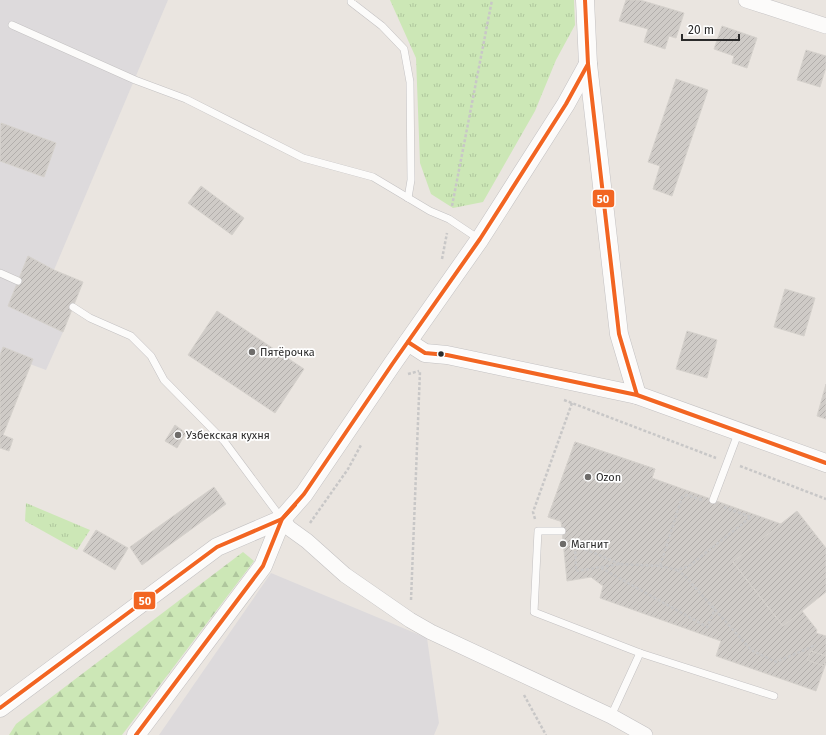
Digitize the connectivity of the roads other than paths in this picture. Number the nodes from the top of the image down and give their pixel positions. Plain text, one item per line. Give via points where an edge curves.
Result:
1 (351, 0) edge
2 (585, 0) edge
3 (746, 0) edge
4 (12, 25) dead end
5 (826, 26) edge
6 (588, 64) junction
7 (408, 198) junction
8 (480, 239) junction
9 (0, 273) edge
10 (18, 281) dead end
11 (73, 307) dead end
12 (408, 342) junction
13 (637, 395) junction
14 (739, 431) junction
15 (826, 463) edge
16 (711, 501) road end
17 (282, 519) junction
18 (562, 531) dead end
19 (640, 653) junction
20 (774, 696) dead end
21 (0, 708) edge
22 (611, 716) junction
23 (136, 735) edge
24 (645, 735) edge

1 - 7 lane via 404,49 410,82 411,180
2 - 6 street
3 - 5 street
4 - 7 lane via 135,80 186,99 303,158 373,177
6 - 8 street via 566,104
6 - 13 street via 619,334
7 - 8 lane via 449,219
8 - 12 street
9 - 10 lane
11 - 17 lane via 90,318 131,336 151,356 164,380 224,441
12 - 13 street via 425,353 447,355
12 - 17 street via 304,494
13 - 14 street
14 - 15 street
14 - 16 lane
17 - 21 street via 217,547
17 - 22 street via 289,528 345,574 410,620
17 - 23 street via 263,566
18 - 19 lane via 538,531 534,612
19 - 20 lane
19 - 22 lane
22 - 24 street

